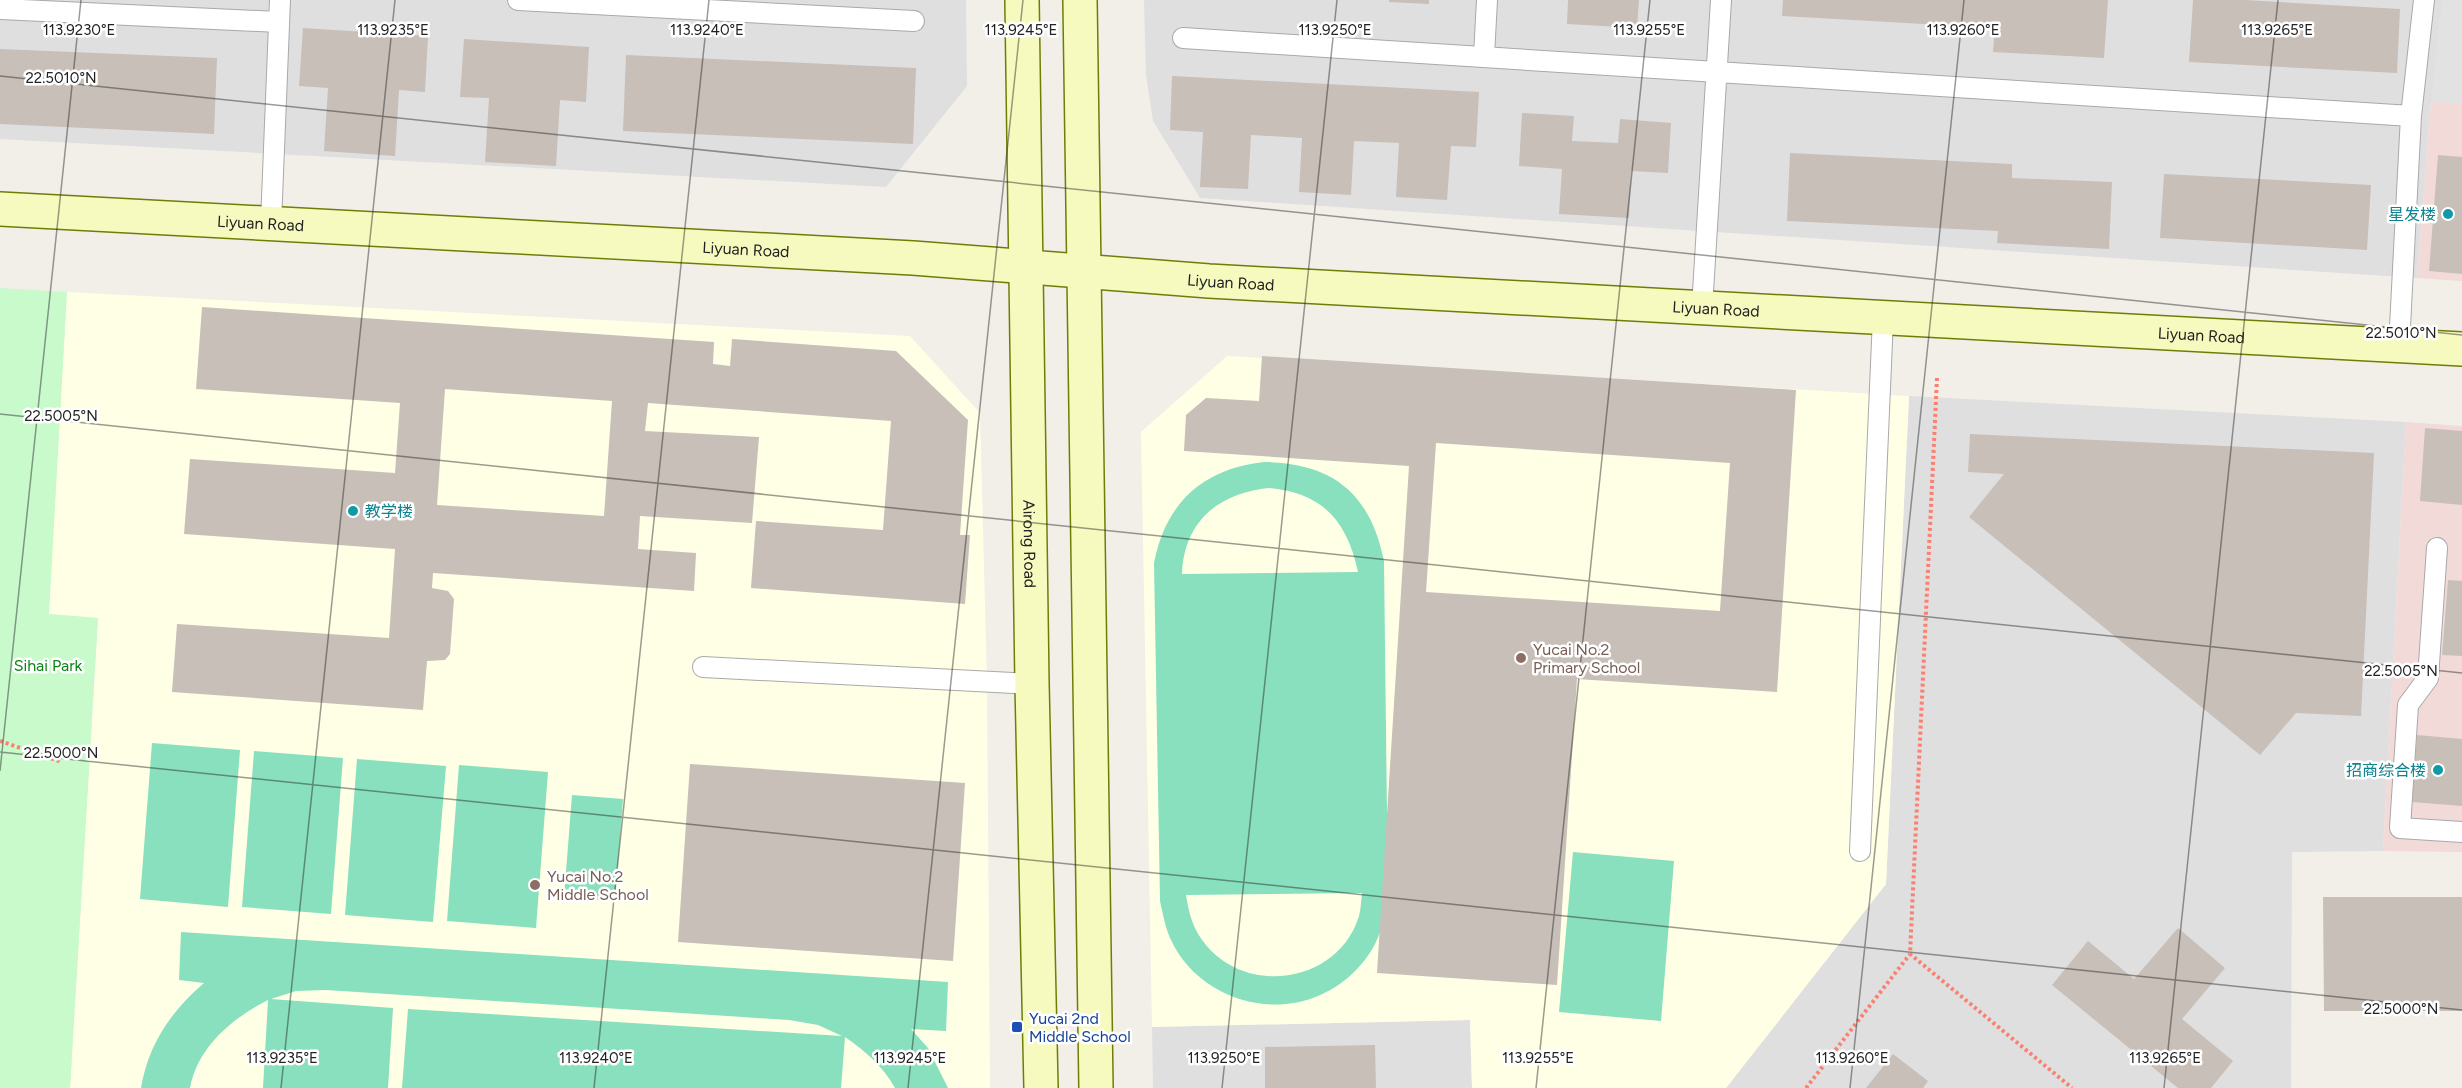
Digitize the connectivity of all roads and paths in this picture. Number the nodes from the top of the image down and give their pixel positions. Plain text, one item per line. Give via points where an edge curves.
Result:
1 (280, 0) edge
2 (518, 0) edge
3 (1022, 0) edge
4 (1080, 0) edge
5 (1487, 0) edge
6 (1720, 0) edge
7 (2424, 0) edge
8 (622, 3) edge
9 (0, 9) edge
10 (914, 21) dead end
11 (279, 22) junction
12 (1182, 38) dead end
13 (1484, 56) junction
14 (1716, 71) junction
15 (2411, 116) junction
16 (0, 209) edge
17 (271, 223) junction
18 (1028, 267) junction
19 (1084, 272) junction
20 (1702, 308) junction
21 (1883, 318) junction
22 (2399, 346) junction
23 (2462, 349) edge
24 (1936, 378) dead end
25 (2437, 548) dead end
26 (703, 667) dead end
27 (1032, 684) junction
28 (0, 741) edge
29 (62, 762) dead end
30 (2462, 832) edge
31 (1860, 850) dead end
32 (1910, 954) junction
33 (1041, 1088) edge
34 (1096, 1088) edge
35 (1806, 1088) edge
36 (2072, 1088) edge

1 - 11 lane
2 - 8 lane
3 - 18 street, Airong Road
4 - 19 street
5 - 13 lane
6 - 14 lane
7 - 15 lane
8 - 10 lane
9 - 11 lane
11 - 17 lane
12 - 13 lane
13 - 14 lane
14 - 15 lane
14 - 20 lane
15 - 22 lane
16 - 17 street, Liyuan Road
17 - 18 street, Liyuan Road
18 - 19 street, Liyuan Road
18 - 27 street, Airong Road
19 - 20 street, Liyuan Road
19 - 34 street
20 - 21 street, Liyuan Road
21 - 22 street, Liyuan Road
21 - 31 lane
22 - 23 street, Liyuan Road
24 - 32 path
25 - 30 lane via 2428,678 2408,705 2400,828
26 - 27 lane
27 - 33 street, Airong Road
28 - 29 path
32 - 35 path
32 - 36 path

